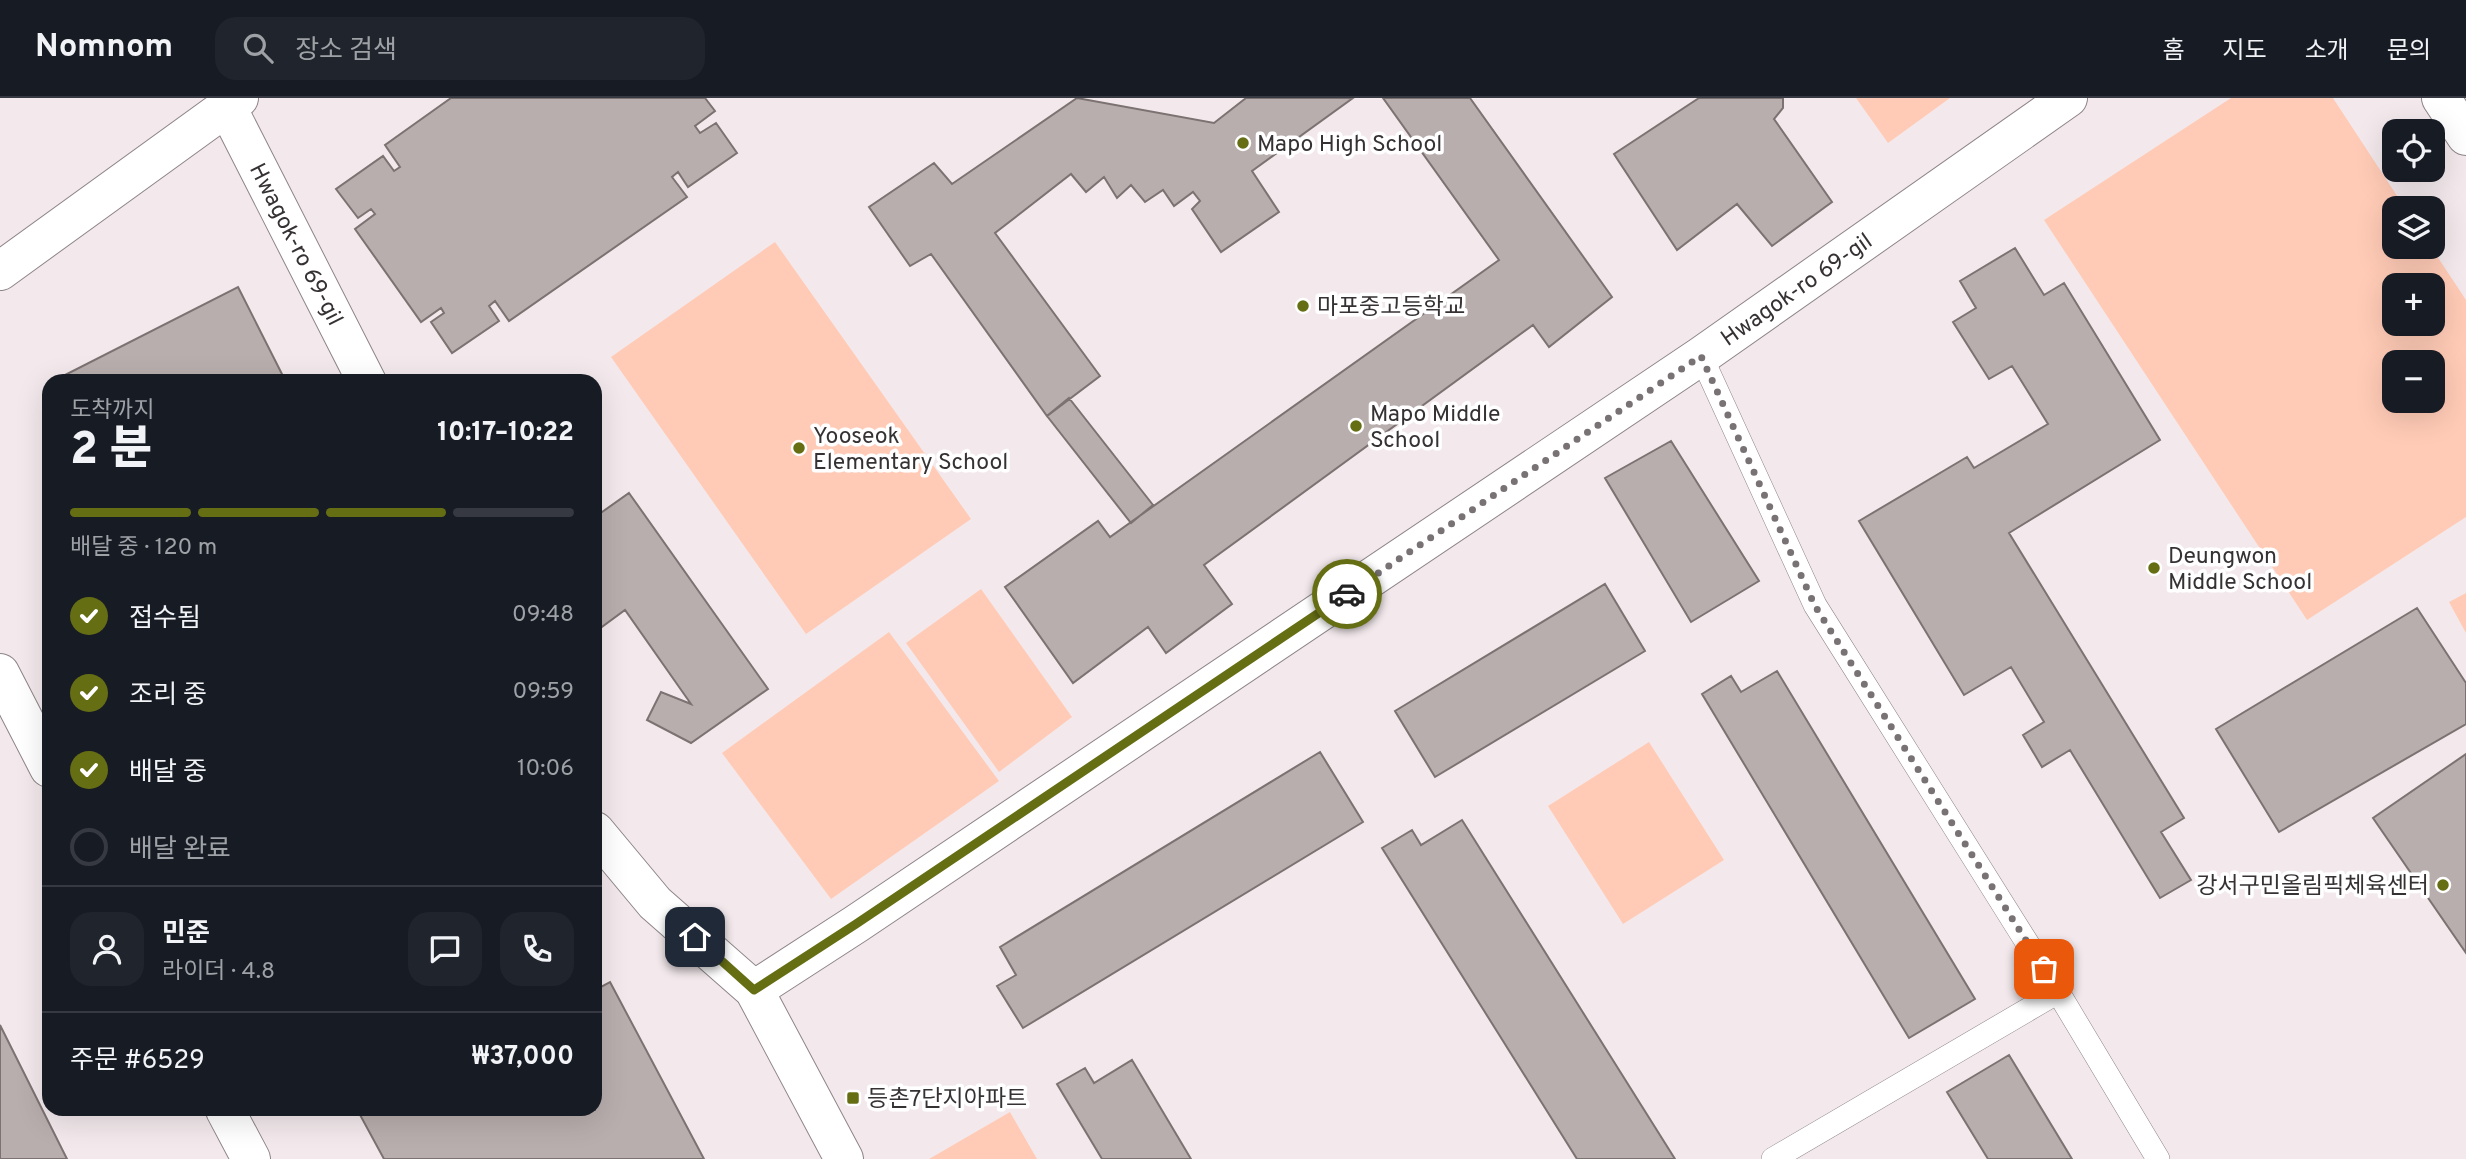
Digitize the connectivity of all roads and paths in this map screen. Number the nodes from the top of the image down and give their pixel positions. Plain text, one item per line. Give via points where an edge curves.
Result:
1 (2068, 98) edge
2 (2441, 98) edge
3 (233, 102) edge
4 (2466, 136) edge
5 (0, 271) edge
6 (1701, 356) junction
7 (363, 374) edge
8 (0, 673) edge
9 (42, 754) edge
10 (602, 839) edge
11 (754, 990) junction
12 (2058, 992) junction
13 (228, 1116) edge
14 (251, 1159) edge
15 (844, 1159) edge
16 (1773, 1159) edge
17 (2158, 1159) edge

1 - 6 street, Hwagok-ro 69-gil
2 - 4 street
3 - 5 street
3 - 7 street, Hwagok-ro 69-gil
6 - 11 street, Hwagok-ro 69-gil
6 - 12 lane via 1815,606
8 - 9 street
10 - 11 street via 655,902
11 - 15 street
12 - 16 lane
12 - 17 lane
13 - 14 street

